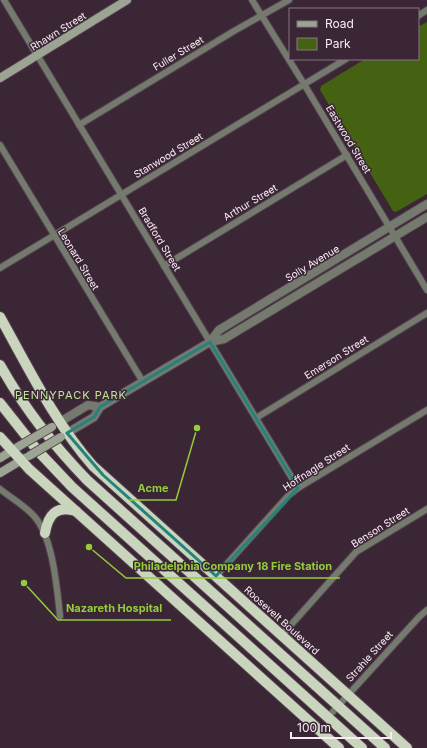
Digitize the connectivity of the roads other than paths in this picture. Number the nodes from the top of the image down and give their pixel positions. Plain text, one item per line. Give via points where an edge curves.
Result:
1 (4, 0) edge
2 (127, 0) edge
3 (252, 0) edge
4 (289, 0) edge
5 (261, 16) junction
6 (38, 55) junction
7 (344, 60) edge
8 (0, 78) edge
9 (304, 84) junction
10 (79, 125) junction
11 (0, 145) edge
12 (346, 155) junction
13 (121, 194) junction
14 (427, 204) edge
15 (427, 217) edge
16 (390, 227) junction
17 (54, 236) junction
18 (395, 236) junction
19 (164, 266) junction
20 (0, 268) edge
21 (427, 290) edge
22 (427, 313) edge
23 (0, 317) edge
24 (210, 342) junction
25 (0, 365) edge
26 (143, 382) junction
27 (0, 403) edge
28 (100, 407) junction
29 (427, 410) edge
30 (256, 418) junction
31 (56, 424) junction
32 (64, 435) junction
33 (0, 437) edge
34 (16, 448) junction
35 (0, 458) edge
36 (25, 458) junction
37 (0, 473) edge
38 (298, 488) junction
39 (0, 489) edge
40 (427, 509) edge
41 (76, 512) junction
42 (45, 533) junction
43 (216, 576) junction
44 (427, 610) edge
45 (60, 616) dead end
46 (282, 636) junction
47 (348, 695) junction
48 (338, 706) junction
49 (328, 717) junction
50 (339, 748) edge
51 (362, 748) edge
52 (385, 748) edge
53 (406, 748) edge

1 - 6 street, Bradford Street
2 - 6 main road, Rhawn Street
3 - 5 street, Eastwood Street
4 - 5 street, Fuller Street
5 - 9 street, Eastwood Street
5 - 10 street, Fuller Street
6 - 8 main road, Rhawn Street
6 - 10 street, Bradford Street
7 - 9 street, Stanwood Street
9 - 12 street, Eastwood Street
9 - 13 street, Stanwood Street
10 - 13 street, Bradford Street
11 - 17 street, Leonard Street
12 - 16 street, Eastwood Street
12 - 19 street, Arthur Street
13 - 17 street, Stanwood Street
13 - 19 street, Bradford Street
14 - 16 street, Solly Avenue
15 - 18 street, Solly Avenue
16 - 18 street, Eastwood Street
16 - 24 street, Solly Avenue via 219,330
17 - 20 street, Stanwood Street
17 - 26 street, Leonard Street
18 - 21 street, Eastwood Street
18 - 24 street, Solly Avenue via 224,339
19 - 24 street, Bradford Street
22 - 30 street, Emerson Street
23 - 31 highway, Roosevelt Boulevard
24 - 26 street, Solly Avenue
24 - 30 street, Bradford Street
25 - 48 highway via 40,428 87,480
26 - 28 street, Solly Avenue
27 - 49 highway via 38,451 72,487
28 - 31 street, Solly Avenue via 88,405
28 - 32 street, Solly Avenue via 94,417
29 - 38 street, Hoffnagle Street
30 - 38 street, Bradford Street
31 - 32 highway, Roosevelt Boulevard
31 - 34 main road, bridge
32 - 36 main road, bridge
32 - 43 highway, Roosevelt Boulevard via 103,475
33 - 34 highway
34 - 35 main road
34 - 36 highway
36 - 37 main road
36 - 41 highway
38 - 43 street, Hoffnagle Street
39 - 42 street via 35,516
40 - 46 street, Benson Street via 356,552
41 - 42 highway via 62,509 54,512 47,523
41 - 50 highway
42 - 45 street
43 - 46 highway, Roosevelt Boulevard
44 - 47 street, Strahle Street
46 - 47 highway, Roosevelt Boulevard
47 - 48 street, Strahle Street
47 - 53 highway, Roosevelt Boulevard
48 - 49 street, Strahle Street
48 - 52 highway
49 - 51 highway

